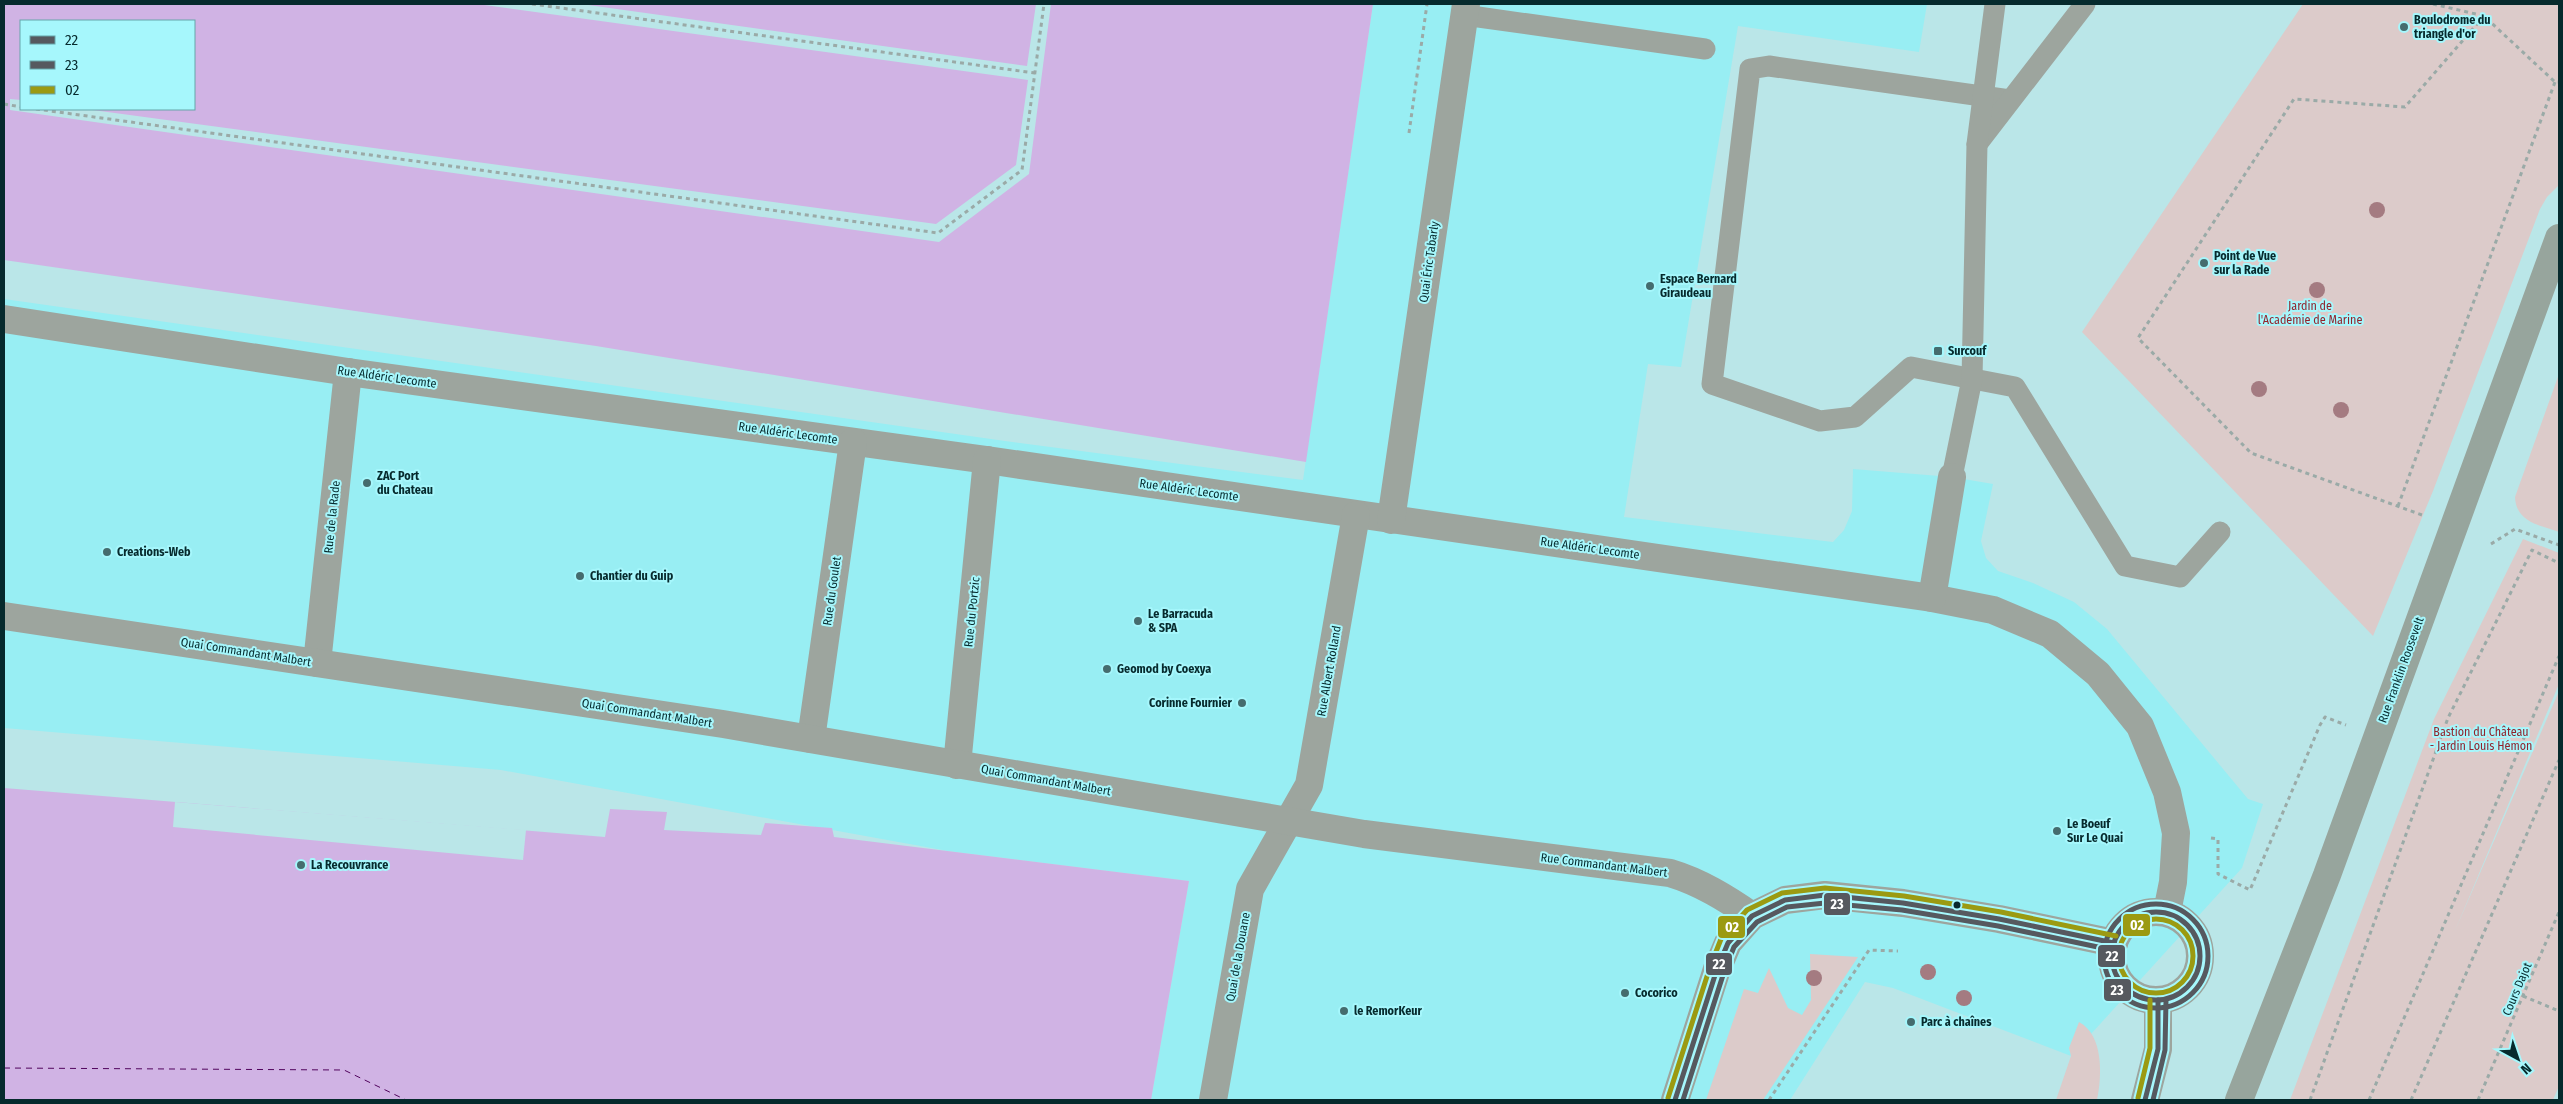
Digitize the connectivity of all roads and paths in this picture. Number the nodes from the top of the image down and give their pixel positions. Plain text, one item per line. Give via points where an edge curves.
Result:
1 (532, 4) edge
2 (1044, 4) edge
3 (1995, 4) edge
4 (2084, 4) edge
5 (2433, 4) edge
6 (1465, 9) edge
7 (2484, 16) junction
8 (1705, 48) dead end
9 (1035, 74) junction
10 (2557, 82) edge
11 (1983, 97) junction
12 (2010, 100) junction
13 (4, 104) edge
14 (20, 107) edge
15 (43, 110) edge
16 (1977, 144) junction
17 (2559, 238) edge
18 (4, 319) edge
19 (348, 372) junction
20 (1972, 379) junction
21 (853, 442) junction
22 (987, 460) junction
23 (1952, 477) joint
24 (2398, 506) junction
25 (1356, 515) junction
26 (2428, 517) dead end
27 (1391, 520) junction
28 (2220, 532) dead end
29 (2491, 544) dead end
30 (2559, 545) edge
31 (2559, 563) edge
32 (1932, 598) junction
33 (4, 616) edge
34 (2559, 656) edge
35 (316, 663) junction
36 (2346, 725) dead end
37 (811, 739) junction
38 (2559, 760) edge
39 (957, 765) junction
40 (1288, 822) junction
41 (2176, 833) junction
42 (2167, 912) junction
43 (2559, 912) edge
44 (1752, 916) junction
45 (2114, 942) junction
46 (1898, 950) dead end
47 (2523, 996) junction
48 (2158, 1000) junction
49 (2559, 1011) edge
50 (1213, 1100) edge
51 (1675, 1100) edge
52 (1768, 1100) edge
53 (2145, 1100) edge
54 (2239, 1100) edge
55 (2310, 1100) edge
56 (2369, 1100) edge
57 (2411, 1100) edge
58 (2478, 1100) edge

1 - 9 path
2 - 9 path
3 - 11 lane
4 - 12 lane
5 - 7 path
6 - 8 lane
6 - 27 street, Quai Éric Tabarly
7 - 10 path
7 - 24 path via 2405,107 2294,98 2138,338 2251,453
9 - 15 path via 1022,170 938,233
10 - 24 path
11 - 12 lane
11 - 16 lane
11 - 20 lane via 1769,66 1750,69 1712,384 1820,421 1855,417 1911,367
12 - 16 lane
13 - 14 path
16 - 20 lane
17 - 54 main road, Rue Franklin Roosevelt via 2327,875
18 - 19 street, Rue Aldéric Lecomte
19 - 21 street, Rue Aldéric Lecomte
19 - 35 street, Rue de la Rade
20 - 23 lane
20 - 28 lane via 2015,387 2124,566 2180,577
21 - 22 street, Rue Aldéric Lecomte
21 - 37 street, Rue du Goulet
22 - 25 street, Rue Aldéric Lecomte
22 - 39 street, Rue du Portzic
23 - 32 street
24 - 26 path
25 - 27 street, Rue Aldéric Lecomte
25 - 40 street, Rue Albert Rolland via 1309,785
27 - 32 street, Rue Aldéric Lecomte
29 - 30 path via 2516,529
31 - 55 path via 2532,550 2448,718
32 - 41 street, Rue Aldéric Lecomte via 1993,610 2050,634 2098,674 2140,726 2167,792
33 - 35 street, Quai Commandant Malbert
34 - 56 path
35 - 37 street, Quai Commandant Malbert
36 - 41 path via 2325,717 2320,725 2250,890 2218,874 2218,839
37 - 39 street, Quai Commandant Malbert
38 - 57 path
39 - 40 street, Quai Commandant Malbert
40 - 44 street, Rue Commandant Malbert via 1670,873 1724,897
40 - 50 street, Quai de la Douane via 1250,889
41 - 42 street, Rue Aldéric Lecomte via 2173,882
42 - 45 street via 2136,916 2123,925
42 - 48 street via 2192,929 2199,943 2201,958 2189,986 2176,996
43 - 47 path, Cours Dajot
44 - 45 street via 1785,900 1824,895 1922,906
44 - 51 street via 1728,943
45 - 48 street via 2113,968 2120,983 2132,993
46 - 52 path via 1869,950
47 - 49 path
47 - 58 path, Cours Dajot
48 - 53 street via 2158,1049

